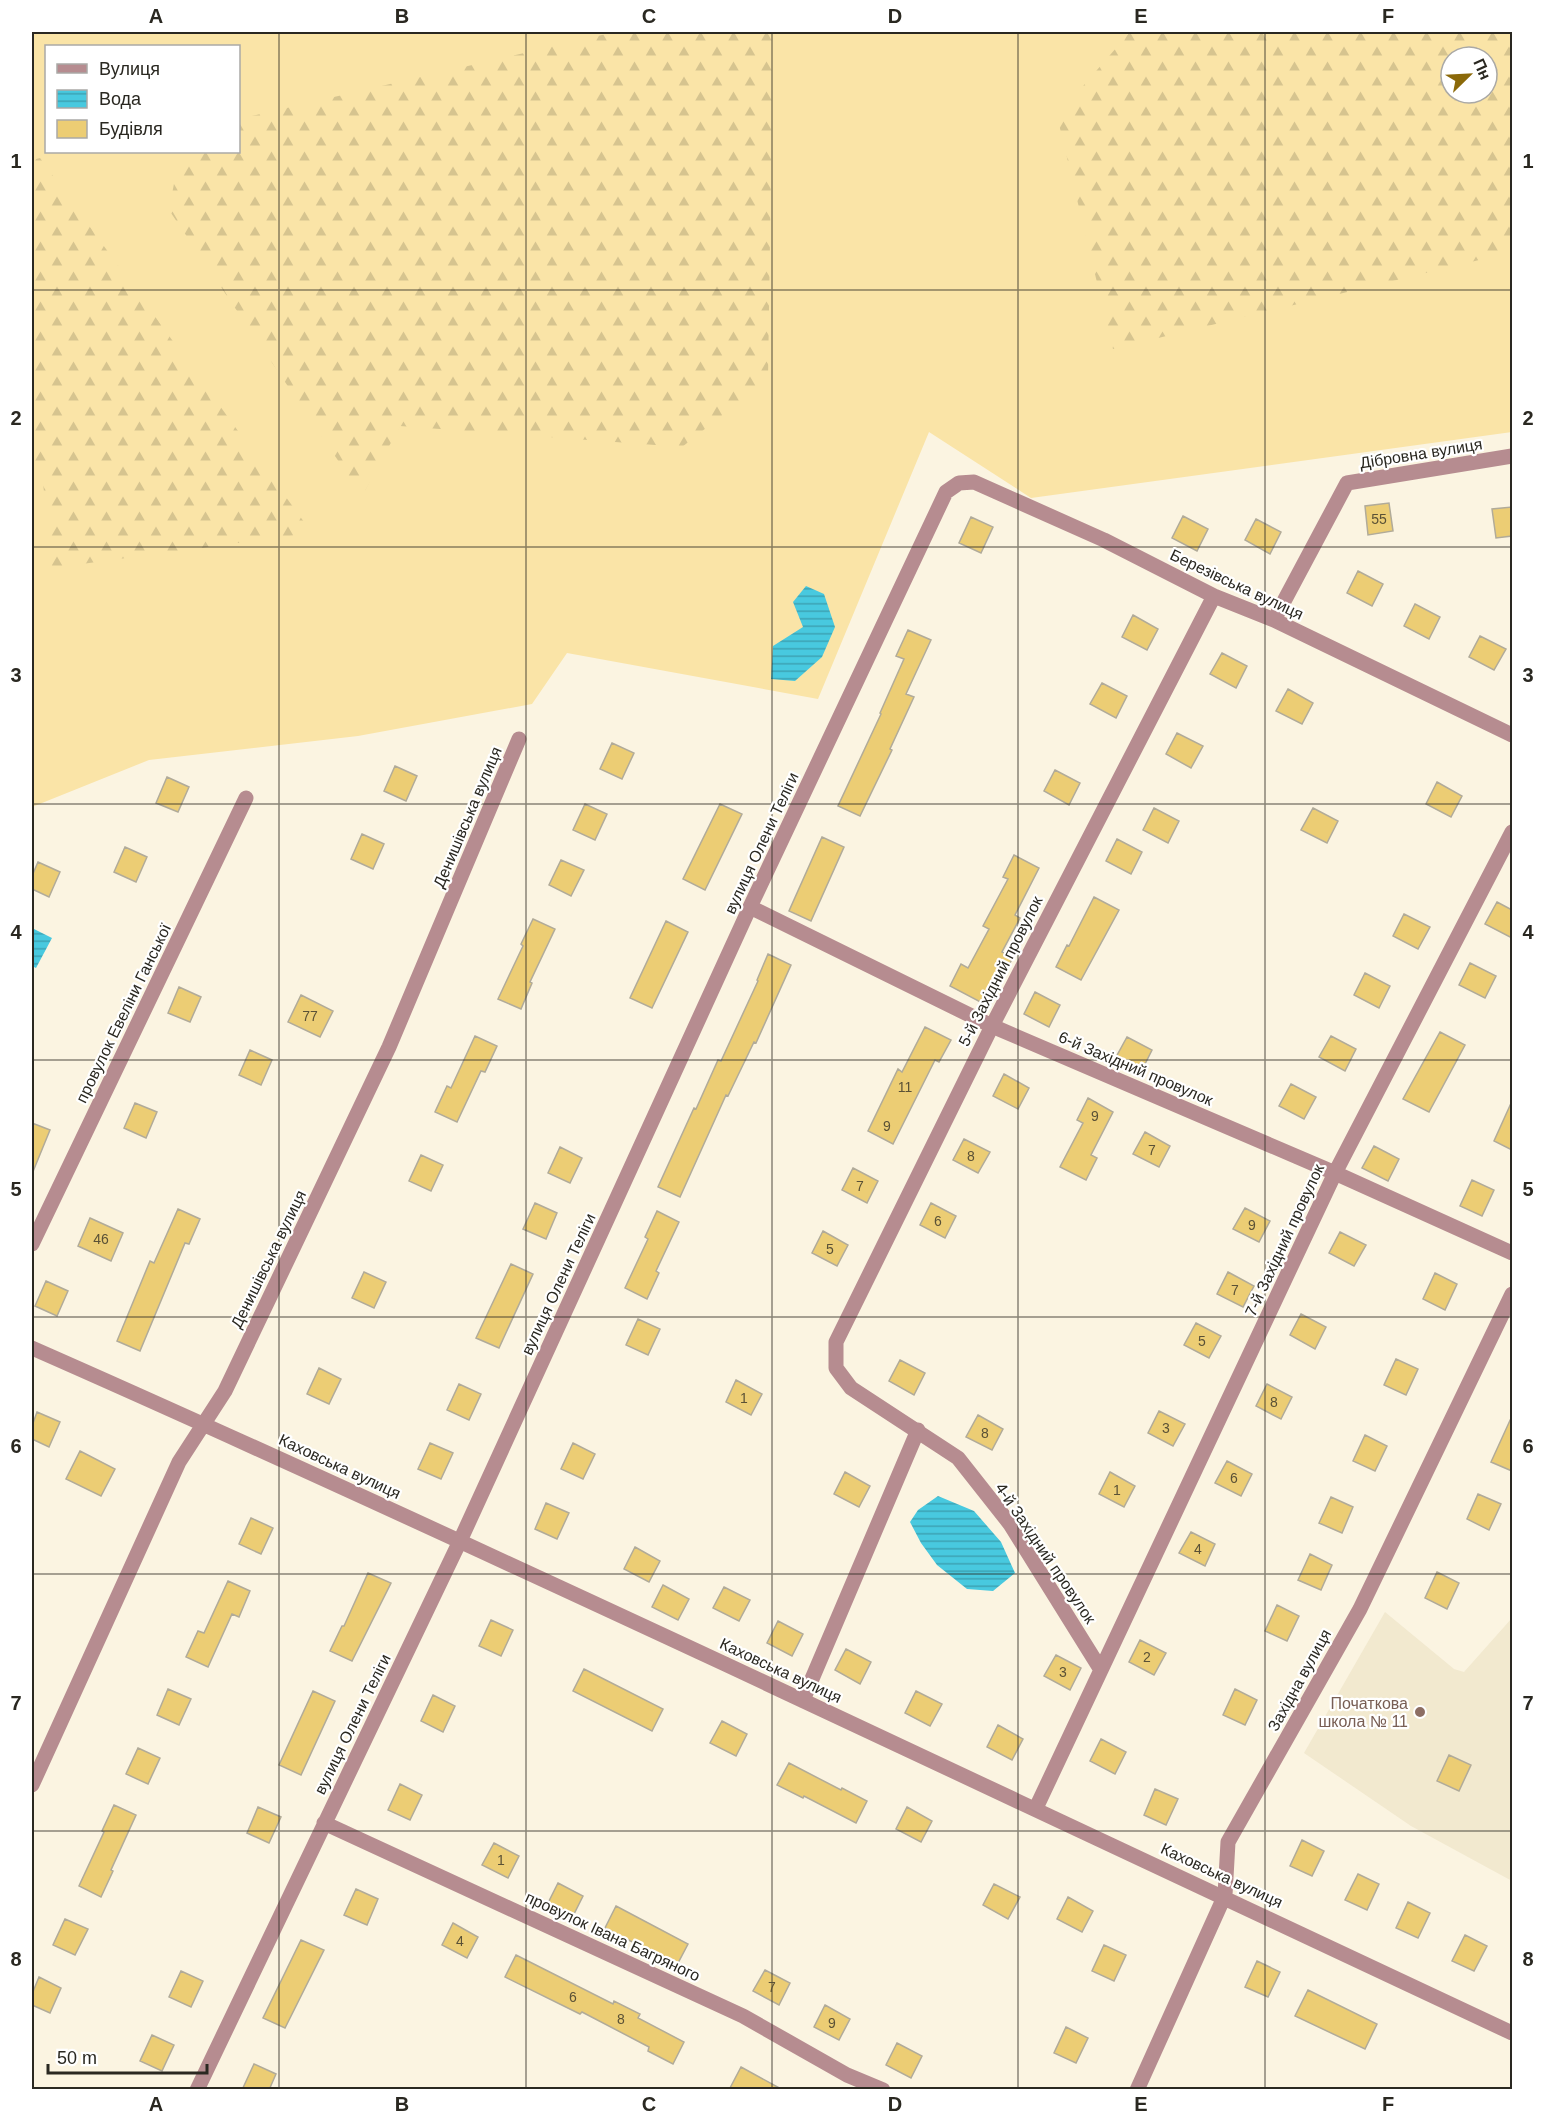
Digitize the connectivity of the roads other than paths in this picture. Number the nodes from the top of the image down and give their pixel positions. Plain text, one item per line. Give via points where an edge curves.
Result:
1 (1512, 456) edge
2 (946, 492) joint
3 (1214, 596) junction
4 (1274, 620) junction
5 (1512, 735) edge
6 (519, 739) dead end
7 (246, 798) dead end
8 (1512, 832) edge
9 (750, 907) junction
10 (992, 1026) junction
11 (1335, 1173) junction
12 (32, 1244) edge
13 (1512, 1253) edge
14 (1512, 1294) edge
15 (32, 1348) edge
16 (836, 1368) joint
17 (202, 1423) junction
18 (918, 1430) junction
19 (460, 1541) junction
20 (1101, 1670) junction
21 (803, 1700) junction
22 (32, 1785) edge
23 (1036, 1808) junction
24 (324, 1823) junction
25 (1225, 1895) junction
26 (1512, 2032) edge
27 (198, 2089) edge
28 (883, 2090) edge
29 (1137, 2090) edge

1 - 4 street, Дібровна вулиця via 1347,483
2 - 3 street, Березівська вулиця via 959,483 974,482 1104,540
2 - 9 street, вулиця Олени Теліги
3 - 4 street, Березівська вулиця
3 - 10 street, 5-й Західний провулок
4 - 5 street, Березівська вулиця
6 - 17 street, Денишівська вулиця via 389,1047 225,1391
7 - 12 street, провулок Евеліни Ганської
8 - 11 street, 7-й Західний провулок
9 - 10 street, 6-й Західний провулок
9 - 19 street, вулиця Олени Теліги
10 - 11 street, 6-й Західний провулок
10 - 16 street, 5-й Західний провулок via 836,1342
11 - 13 street, 6-й Західний провулок
11 - 20 street, 7-й Західний провулок
14 - 25 street, Західна вулиця via 1360,1609 1228,1842
15 - 17 street, Каховська вулиця
16 - 18 street, 4-й Західний провулок via 851,1388
17 - 19 street, Каховська вулиця
17 - 22 street, Денишівська вулиця via 179,1462
18 - 20 street, 4-й Західний провулок via 958,1458 1010,1524
18 - 21 street
19 - 21 street, Каховська вулиця
19 - 24 street, вулиця Олени Теліги
20 - 23 street
21 - 23 street, Каховська вулиця
23 - 25 street, Каховська вулиця
24 - 27 street, вулиця Олени Теліги
24 - 28 street, провулок Івана Багряного via 743,2016 847,2075
25 - 26 street, Каховська вулиця
25 - 29 street, Західна вулиця

